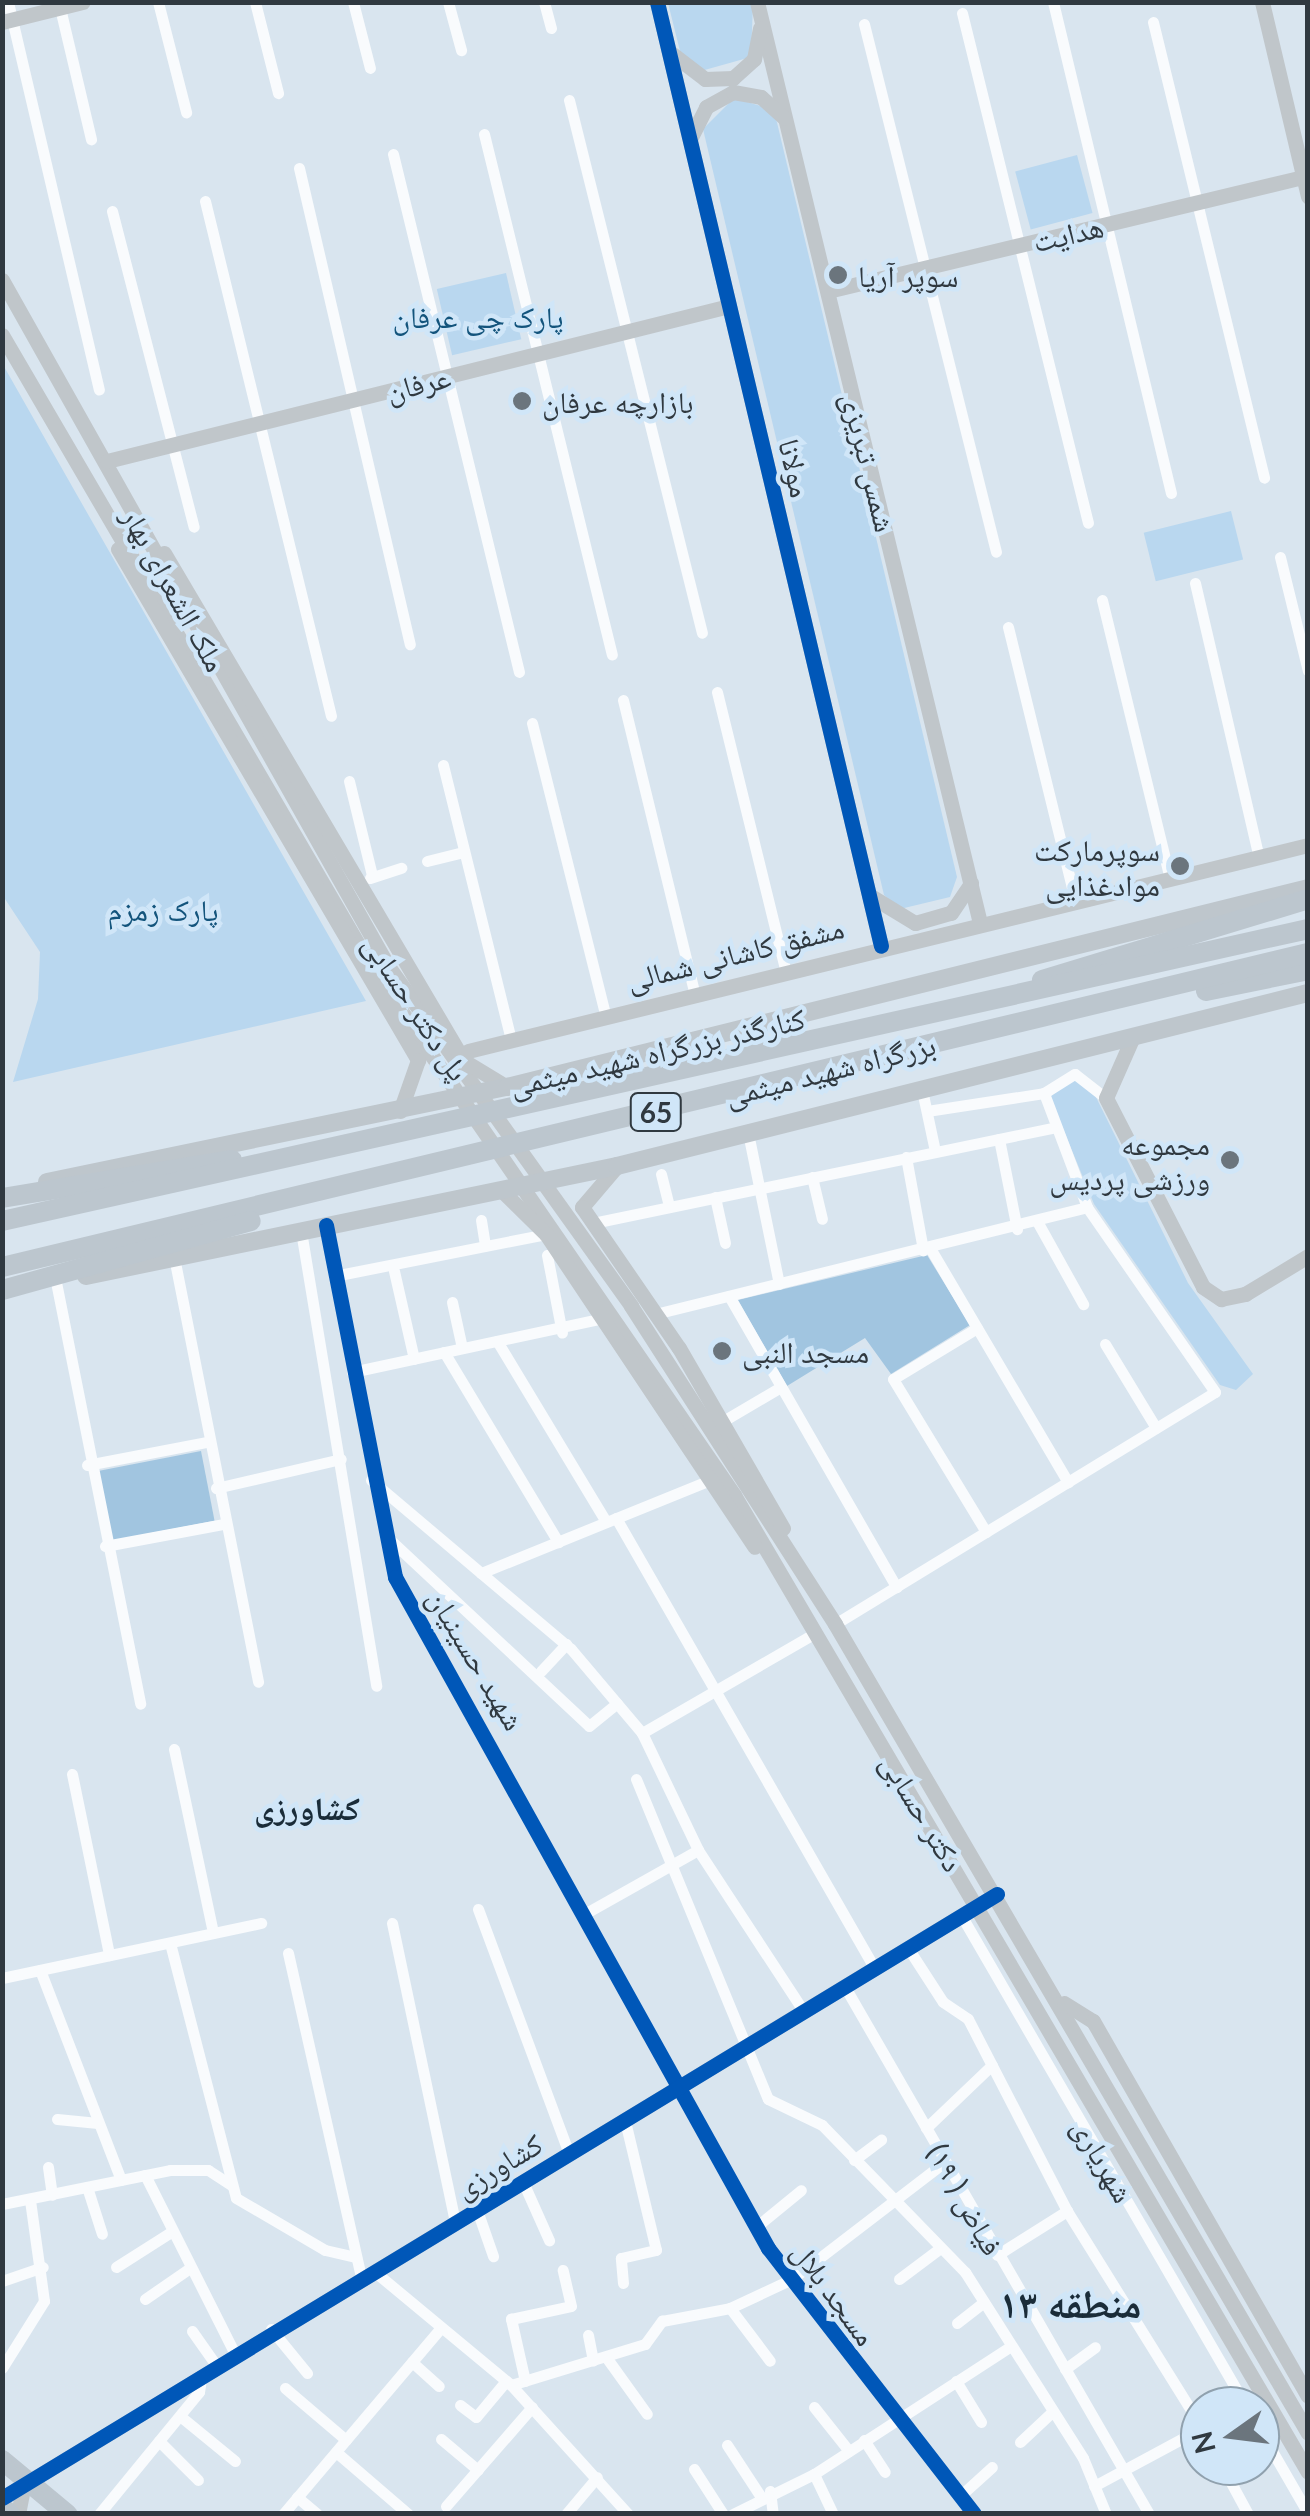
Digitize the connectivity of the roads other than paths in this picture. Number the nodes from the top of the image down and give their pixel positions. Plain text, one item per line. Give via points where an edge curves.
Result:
1 (8, 2) edge
2 (83, 2) edge
3 (158, 2) edge
4 (255, 2) edge
5 (352, 2) edge
6 (448, 2) edge
7 (544, 2) edge
8 (657, 2) edge
9 (1053, 2) edge
10 (1262, 2) edge
11 (60, 8) junction
12 (759, 9) edge
13 (962, 14) dead end
14 (7, 21) edge
15 (1153, 22) dead end
16 (864, 24) dead end
17 (550, 28) dead end
18 (461, 50) dead end
19 (668, 50) junction
20 (370, 68) dead end
21 (278, 92) dead end
22 (569, 100) dead end
23 (186, 112) dead end
24 (786, 121) junction
25 (484, 134) dead end
26 (92, 138) dead end
27 (690, 139) junction
28 (393, 154) dead end
29 (299, 168) dead end
30 (1305, 176) edge
31 (1308, 197) edge
32 (205, 201) dead end
33 (1197, 202) junction
34 (112, 211) dead end
35 (1106, 224) junction
36 (1020, 244) junction
37 (926, 267) junction
38 (2, 280) edge
39 (828, 290) junction
40 (730, 306) junction
41 (625, 332) junction
42 (2, 335) edge
43 (536, 354) junction
44 (444, 377) junction
45 (100, 389) dead end
46 (353, 400) junction
47 (258, 423) junction
48 (170, 445) junction
49 (107, 460) junction
50 (1264, 478) dead end
51 (88, 486) junction
52 (1171, 493) dead end
53 (1088, 523) dead end
54 (194, 528) dead end
55 (996, 552) dead end
56 (1280, 557) dead end
57 (1196, 583) dead end
58 (1102, 600) dead end
59 (1008, 627) dead end
60 (702, 633) dead end
61 (410, 644) dead end
62 (612, 655) dead end
63 (1308, 671) edge
64 (518, 672) dead end
65 (717, 692) dead end
66 (623, 700) dead end
67 (331, 716) dead end
68 (532, 723) dead end
69 (443, 765) dead end
70 (349, 781) dead end
71 (1308, 845) edge
72 (464, 852) junction
73 (1259, 856) junction
74 (427, 861) dead end
75 (401, 868) dead end
76 (372, 875) junction
77 (1170, 878) junction
78 (971, 883) junction
79 (1308, 888) edge
80 (869, 896) junction
81 (348, 898) junction
82 (1308, 899) edge
83 (1074, 900) junction
84 (980, 922) junction
85 (1308, 929) edge
86 (881, 946) junction
87 (1308, 953) edge
88 (786, 970) junction
89 (1308, 970) edge
90 (694, 992) junction
91 (1308, 993) edge
92 (605, 1013) junction
93 (914, 1022) junction
94 (511, 1039) junction
95 (1132, 1039) junction
96 (920, 1047) junction
97 (462, 1049) junction
98 (418, 1060) junction
99 (507, 1087) junction
100 (922, 1090) junction
101 (1044, 1093) junction
102 (1106, 1098) junction
103 (400, 1111) junction
104 (927, 1111) junction
105 (1056, 1128) junction
106 (748, 1133) junction
107 (999, 1138) junction
108 (358, 1147) junction
109 (936, 1151) junction
110 (906, 1157) junction
111 (617, 1166) junction
112 (661, 1174) dead end
113 (812, 1177) junction
114 (366, 1183) junction
115 (758, 1188) junction
116 (500, 1189) junction
117 (2, 1195) edge
118 (715, 1197) junction
119 (1087, 1206) junction
120 (582, 1207) junction
121 (669, 1207) junction
122 (822, 1219) dead end
123 (480, 1220) dead end
124 (2, 1221) edge
125 (593, 1224) junction
126 (1038, 1224) junction
127 (326, 1225) junction
128 (1018, 1229) junction
129 (300, 1231) junction
130 (543, 1231) junction
131 (726, 1243) dead end
132 (485, 1246) junction
133 (926, 1249) junction
134 (546, 1255) dead end
135 (1308, 1256) edge
136 (174, 1257) junction
137 (2, 1267) edge
138 (394, 1272) dead end
139 (334, 1276) junction
140 (56, 1282) junction
141 (778, 1284) junction
142 (2, 1291) edge
143 (729, 1296) junction
144 (452, 1302) dead end
145 (1082, 1304) dead end
146 (617, 1313) junction
147 (655, 1314) junction
148 (977, 1328) junction
149 (562, 1333) junction
150 (496, 1341) junction
151 (1106, 1344) dead end
152 (462, 1348) junction
153 (444, 1352) junction
154 (414, 1358) junction
155 (352, 1372) junction
156 (781, 1387) junction
157 (723, 1421) junction
158 (1156, 1428) junction
159 (206, 1442) junction
160 (341, 1459) junction
161 (87, 1465) junction
162 (371, 1480) junction
163 (708, 1482) junction
164 (1068, 1482) junction
165 (216, 1488) junction
166 (611, 1520) junction
167 (224, 1524) junction
168 (986, 1532) junction
169 (385, 1536) junction
170 (558, 1542) junction
171 (105, 1546) junction
172 (481, 1573) junction
173 (896, 1587) junction
174 (834, 1624) junction
175 (815, 1632) junction
176 (566, 1644) junction
177 (540, 1671) junction
178 (258, 1682) dead end
179 (376, 1686) dead end
180 (715, 1691) junction
181 (617, 1703) junction
182 (140, 1704) dead end
183 (642, 1734) junction
184 (174, 1749) dead end
185 (72, 1774) dead end
186 (636, 1779) dead end
187 (698, 1850) junction
188 (671, 1867) junction
189 (997, 1894) junction
190 (979, 1904) junction
191 (478, 1909) dead end
192 (586, 1913) junction
193 (961, 1915) junction
194 (261, 1922) dead end
195 (392, 1923) dead end
196 (213, 1933) junction
197 (170, 1943) junction
198 (908, 1948) junction
199 (288, 1953) dead end
200 (109, 1955) junction
201 (875, 1969) junction
202 (40, 1970) junction
203 (2, 1978) edge
204 (845, 1987) junction
205 (1060, 2001) junction
206 (804, 2012) junction
207 (743, 2048) junction
208 (992, 2064) junction
209 (681, 2086) junction
210 (58, 2119) dead end
211 (624, 2122) junction
212 (98, 2123) junction
213 (926, 2128) junction
214 (881, 2140) dead end
215 (569, 2154) junction
216 (854, 2160) junction
217 (944, 2163) junction
218 (48, 2167) dead end
219 (145, 2174) junction
220 (122, 2180) junction
221 (523, 2182) junction
222 (230, 2185) junction
223 (87, 2187) junction
224 (802, 2190) dead end
225 (52, 2195) junction
226 (30, 2200) junction
227 (889, 2202) junction
228 (2, 2204) edge
229 (478, 2210) junction
230 (1067, 2211) junction
231 (456, 2223) junction
232 (756, 2227) junction
233 (171, 2232) junction
234 (102, 2234) dead end
235 (549, 2240) dead end
236 (940, 2249) junction
237 (997, 2254) junction
238 (493, 2256) dead end
239 (356, 2257) junction
240 (44, 2267) junction
241 (116, 2267) dead end
242 (190, 2268) junction
243 (563, 2270) dead end
244 (368, 2276) junction
245 (899, 2279) dead end
246 (792, 2280) junction
247 (2, 2281) edge
248 (624, 2283) dead end
249 (145, 2299) dead end
250 (984, 2302) junction
251 (730, 2308) junction
252 (957, 2323) dead end
253 (272, 2329) junction
254 (440, 2329) junction
255 (192, 2331) dead end
256 (588, 2335) dead end
257 (1011, 2346) junction
258 (1095, 2347) dead end
259 (235, 2354) junction
260 (599, 2359) junction
261 (770, 2361) dead end
262 (412, 2362) junction
263 (2, 2368) edge
264 (209, 2368) junction
265 (1065, 2369) junction
266 (308, 2373) dead end
267 (956, 2381) junction
268 (514, 2382) junction
269 (439, 2386) dead end
270 (1234, 2386) edge
271 (285, 2388) dead end
272 (1180, 2394) edge
273 (1308, 2396) edge
274 (460, 2404) dead end
275 (532, 2407) junction
276 (814, 2407) dead end
277 (1053, 2411) junction
278 (647, 2414) dead end
279 (180, 2416) junction
280 (896, 2418) junction
281 (982, 2422) dead end
282 (1308, 2433) edge
283 (1180, 2437) edge
284 (441, 2439) dead end
285 (346, 2440) junction
286 (864, 2440) junction
287 (159, 2441) junction
288 (1020, 2442) dead end
289 (728, 2445) dead end
290 (849, 2450) junction
291 (336, 2452) junction
292 (2, 2460) edge
293 (235, 2461) dead end
294 (1280, 2465) edge
295 (992, 2467) dead end
296 (694, 2469) dead end
297 (1124, 2469) junction
298 (478, 2470) junction
299 (885, 2472) dead end
300 (1308, 2472) edge
301 (814, 2474) junction
302 (597, 2476) junction
303 (25, 2478) junction
304 (198, 2480) dead end
305 (1094, 2486) junction
306 (1233, 2486) edge
307 (766, 2494) junction
308 (960, 2496) junction
309 (298, 2497) junction
310 (2, 2498) edge
311 (446, 2506) dead end
312 (2, 2508) edge
313 (1308, 2513) edge
314 (14, 2514) edge
315 (67, 2514) edge
316 (100, 2514) edge
317 (284, 2514) edge
318 (317, 2514) edge
319 (408, 2514) edge
320 (566, 2514) edge
321 (628, 2514) edge
322 (723, 2514) edge
323 (732, 2514) edge
324 (773, 2514) edge
325 (833, 2514) edge
326 (974, 2514) edge
327 (1106, 2514) edge
328 (1148, 2514) edge
329 (1248, 2514) edge

1 - 14 street
2 - 11 main road
3 - 23 street
4 - 21 street
5 - 20 street
6 - 18 street
7 - 17 street
8 - 19 main road, مولانا
9 - 35 street
10 - 30 main road
11 - 14 main road
11 - 26 street
12 - 19 main road via 754,59 733,78 705,80
12 - 24 main road, شمس تبریزی
13 - 36 street
14 - 45 street
15 - 33 street
16 - 37 street
19 - 27 main road, مولانا
22 - 41 street
24 - 27 main road via 761,97 733,92 706,107
24 - 39 main road, شمس تبریزی
25 - 43 street
27 - 40 main road, مولانا
28 - 44 street
29 - 46 street
30 - 31 main road
30 - 33 main road, هدایت
32 - 47 street
33 - 35 main road, هدایت
33 - 50 street
34 - 48 street
35 - 36 main road, هدایت
35 - 52 street
36 - 37 main road, هدایت
36 - 53 street
37 - 39 main road, هدایت
37 - 55 street
38 - 49 main road
39 - 78 main road, شمس تبریزی
40 - 41 main road, عرفان
40 - 80 main road, مولانا
41 - 43 main road, عرفان
41 - 60 street
42 - 51 main road, ملک الشعرای بهار
43 - 44 main road, عرفان
43 - 62 street
44 - 46 main road, عرفان
44 - 64 street
46 - 47 main road, عرفان
46 - 61 street
47 - 48 main road, عرفان
47 - 67 street
48 - 49 main road, عرفان
48 - 54 street
49 - 81 main road
51 - 81 main road, ملک الشعرای بهار
51 - 98 main road via 132,580
56 - 63 street
57 - 73 street
58 - 77 street
59 - 83 street
65 - 88 street
66 - 90 street
68 - 92 street
69 - 72 street
70 - 76 street
71 - 73 main road, مشفق کاشانی شمالی
72 - 74 street
72 - 94 street
73 - 77 main road, مشفق کاشانی شمالی
75 - 76 street
76 - 81 street
77 - 83 main road, مشفق کاشانی شمالی
78 - 80 main road via 951,913 916,923
78 - 84 main road, شمس تبریزی
79 - 99 main road, کنارگذر بزرگراه شهید میثمی
80 - 86 main road, مولانا
81 - 97 main road
81 - 146 main road, پل دکتر حسابی via 429,1056
82 - 93 highway via 1193,928
83 - 84 main road, مشفق کاشانی شمالی
84 - 86 main road, مشفق کاشانی شمالی
85 - 93 highway, بزرگراه شهید میثمی / 65
86 - 88 main road, مشفق کاشانی شمالی
87 - 96 highway, بزرگراه شهید میثمی / 65
88 - 90 main road, مشفق کاشانی شمالی
89 - 96 highway
90 - 92 main road, مشفق کاشانی شمالی
91 - 95 main road
92 - 94 main road, مشفق کاشانی شمالی
93 - 108 highway, بزرگراه شهید میثمی / 65
94 - 97 main road, مشفق کاشانی شمالی
95 - 100 main road
95 - 102 main road
96 - 114 highway, بزرگراه شهید میثمی / 65
97 - 98 main road, مشفق کاشانی شمالی
97 - 99 main road
98 - 103 main road
99 - 103 main road, کنارگذر بزرگراه شهید میثمی
100 - 104 street
100 - 106 main road
101 - 102 street via 1075,1074
101 - 104 street
101 - 105 street
102 - 135 main road via 1203,1288 1221,1299 1245,1294
103 - 117 main road, کنارگذر بزرگراه شهید میثمی
104 - 109 street
105 - 107 street
105 - 119 street
106 - 111 main road
106 - 115 street
107 - 109 street
107 - 128 street
108 - 117 highway
108 - 124 highway, بزرگراه شهید میثمی / 65
109 - 110 street
110 - 113 street
110 - 133 street
111 - 116 main road
111 - 120 main road
112 - 121 street
113 - 115 street
113 - 122 street
114 - 137 highway, بزرگراه شهید میثمی / 65
114 - 142 highway
115 - 118 street
115 - 141 street
116 - 127 main road
116 - 130 main road
118 - 121 street
118 - 131 street
119 - 126 street
119 - 158 street via 1215,1392
120 - 125 main road
120 - 130 main road via 556,1205
121 - 125 street
123 - 132 street
125 - 147 main road
126 - 128 street
126 - 145 street
127 - 129 main road
127 - 139 street, شهید حسینیان
128 - 133 street
129 - 136 main road
129 - 160 street
130 - 132 street
130 - 146 main road
132 - 139 street
133 - 141 street
133 - 148 street
134 - 149 street
136 - 140 main road
136 - 159 street
138 - 154 street
139 - 155 street, شهید حسینیان
140 - 142 main road
140 - 161 street
141 - 143 street
143 - 147 street
143 - 156 street
144 - 152 street
146 - 149 street
146 - 163 main road
146 - 174 main road, دکتر حسابی
146 - 175 main road, دکتر حسابی
147 - 157 main road
148 - 164 street
148 - 168 street via 893,1379
149 - 150 street
150 - 152 street
150 - 166 street
151 - 158 street
152 - 153 street
153 - 154 street
153 - 170 street
154 - 155 street
155 - 162 street, شهید حسینیان
156 - 157 street
156 - 173 street
157 - 174 main road
158 - 164 street
159 - 161 street
159 - 165 street
160 - 165 street
160 - 179 street
161 - 171 street
162 - 169 street, شهید حسینیان
162 - 172 street
163 - 166 street
163 - 175 main road
164 - 168 street
165 - 167 street
166 - 170 street
166 - 180 street
167 - 171 street
167 - 178 street
168 - 173 street
169 - 177 street
169 - 192 street, شهید حسینیان via 396,1577
170 - 172 street
171 - 182 street
172 - 176 street
173 - 174 street
174 - 189 main road, دکتر حسابی
175 - 180 street
175 - 190 main road, دکتر حسابی
176 - 177 street
176 - 181 street
177 - 181 street via 589,1726
180 - 183 street
180 - 201 street
181 - 183 street
183 - 187 street
184 - 196 street
185 - 200 street
186 - 188 street
187 - 188 street
187 - 206 street
188 - 192 street
188 - 207 street
189 - 190 main road, کشاورزی
189 - 205 main road, دکتر حسابی
190 - 193 main road, کشاورزی
190 - 300 main road, دکتر حسابی
191 - 215 street
192 - 209 street, شهید حسینیان
193 - 198 main road, کشاورزی
193 - 270 street, شهریاری
194 - 196 street
195 - 231 street
196 - 197 street
197 - 200 street
197 - 222 street
198 - 201 main road, کشاورزی
198 - 208 street via 943,2002 968,2019
199 - 239 street
200 - 202 street
201 - 204 main road, کشاورزی
202 - 203 street
202 - 212 street
204 - 206 main road, کشاورزی
204 - 213 street, فیاض ( ۱۹)
205 - 273 main road via 1093,2021
205 - 282 main road, دکتر حسابی
206 - 207 main road, کشاورزی
207 - 209 main road, کشاورزی
207 - 216 street via 768,2099 822,2125
208 - 213 street
208 - 230 street
209 - 211 main road, کشاورزی
209 - 232 street, مسجد بلال
210 - 212 street
211 - 215 main road, کشاورزی
211 - 248 street via 656,2250 621,2258
212 - 220 street
213 - 217 street, فیاض ( ۱۹)
214 - 216 street
215 - 221 main road, کشاورزی
216 - 227 street
217 - 227 street
217 - 237 street, فیاض ( ۱۹)
218 - 225 street
219 - 220 street
219 - 222 street via 208,2170
219 - 233 street
220 - 223 street
221 - 229 main road, کشاورزی
221 - 235 street
222 - 239 street via 269,2222
223 - 225 street
223 - 234 street
224 - 232 street
225 - 226 street
226 - 228 street
226 - 240 street
227 - 236 street
227 - 246 street
229 - 231 main road, کشاورزی
229 - 238 street
230 - 237 street
230 - 272 street
231 - 244 main road, کشاورزی
232 - 246 street, مسجد بلال
233 - 241 street
233 - 242 street
236 - 245 street
236 - 250 street
237 - 265 street, فیاض ( ۱۹)
239 - 244 street
240 - 247 street
240 - 263 street via 44,2300
242 - 249 street
242 - 259 street
243 - 268 street via 571,2306 512,2319
244 - 253 main road, کشاورزی
244 - 254 street
246 - 251 street
246 - 280 street, مسجد بلال
250 - 252 street
250 - 257 street
251 - 260 street via 662,2322 645,2344
251 - 261 street
253 - 259 main road, کشاورزی
253 - 266 street
254 - 262 street
254 - 268 street
255 - 264 street
256 - 260 street
257 - 267 street
257 - 277 street
258 - 265 street
259 - 264 main road, کشاورزی
260 - 268 street
260 - 278 street
262 - 269 street
262 - 285 street
264 - 279 street
264 - 303 main road, کشاورزی
265 - 297 street, فیاض ( ۱۹)
267 - 280 street
267 - 281 street
268 - 274 street via 476,2417
268 - 275 street
271 - 285 street
275 - 298 street
275 - 302 street
276 - 290 street
277 - 288 street
277 - 305 street
279 - 287 street
279 - 293 street
280 - 286 street
280 - 308 street, مسجد بلال
283 - 297 street
284 - 298 street
285 - 291 street
286 - 290 street
286 - 299 street
287 - 304 street
287 - 316 street
289 - 307 street
290 - 301 street
291 - 309 street
291 - 319 street
292 - 303 highway
294 - 313 street
295 - 308 street
296 - 322 street
297 - 305 street
297 - 328 street, فیاض ( ۱۹)
298 - 311 street
301 - 307 street
301 - 325 street
302 - 320 street
302 - 321 street
303 - 310 main road, کشاورزی
303 - 314 main road
303 - 315 highway
305 - 327 street
306 - 329 street
307 - 323 street
307 - 324 street
308 - 326 street, مسجد بلال
309 - 317 street
309 - 318 street
312 - 314 highway

